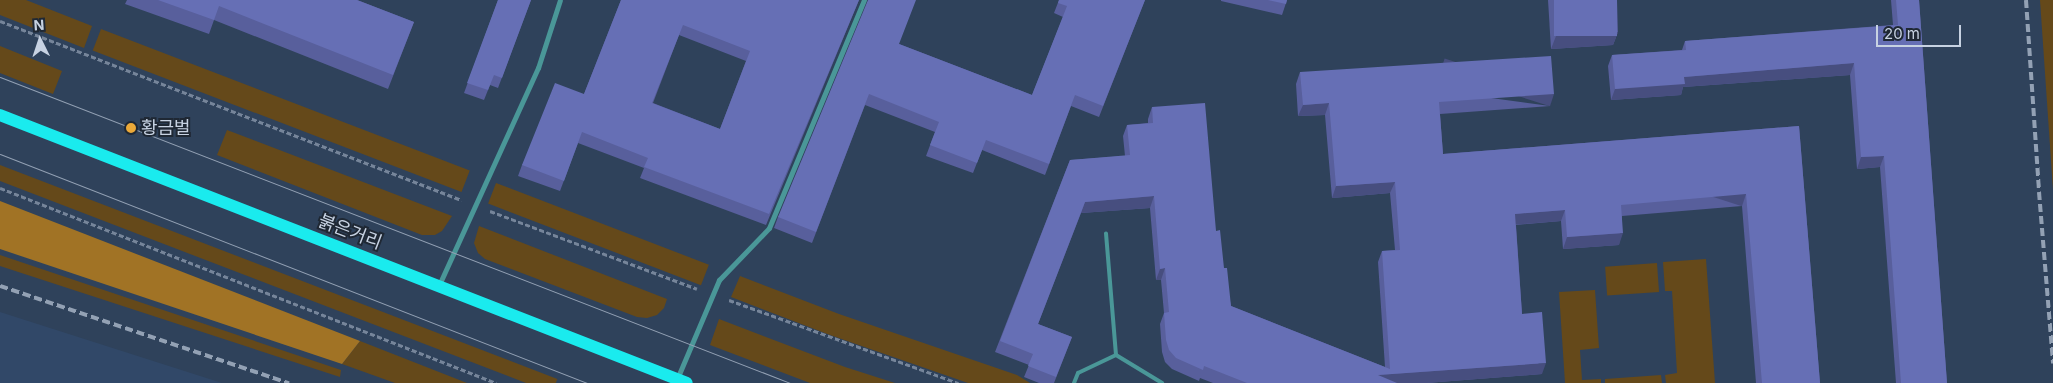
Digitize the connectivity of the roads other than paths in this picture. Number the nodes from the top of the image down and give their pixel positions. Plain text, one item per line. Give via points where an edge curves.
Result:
1 (560, 0) edge
2 (864, 0) edge
3 (0, 115) edge
4 (1106, 233) dead end
5 (438, 286) junction
6 (1116, 355) junction
7 (682, 381) edge
8 (1074, 383) edge
9 (1162, 383) edge

1 - 5 street via 538,68
2 - 7 street via 768,228 719,280
3 - 5 main road, 붉은거리
4 - 6 lane
5 - 7 main road, 붉은거리
6 - 8 lane via 1078,374
6 - 9 lane

